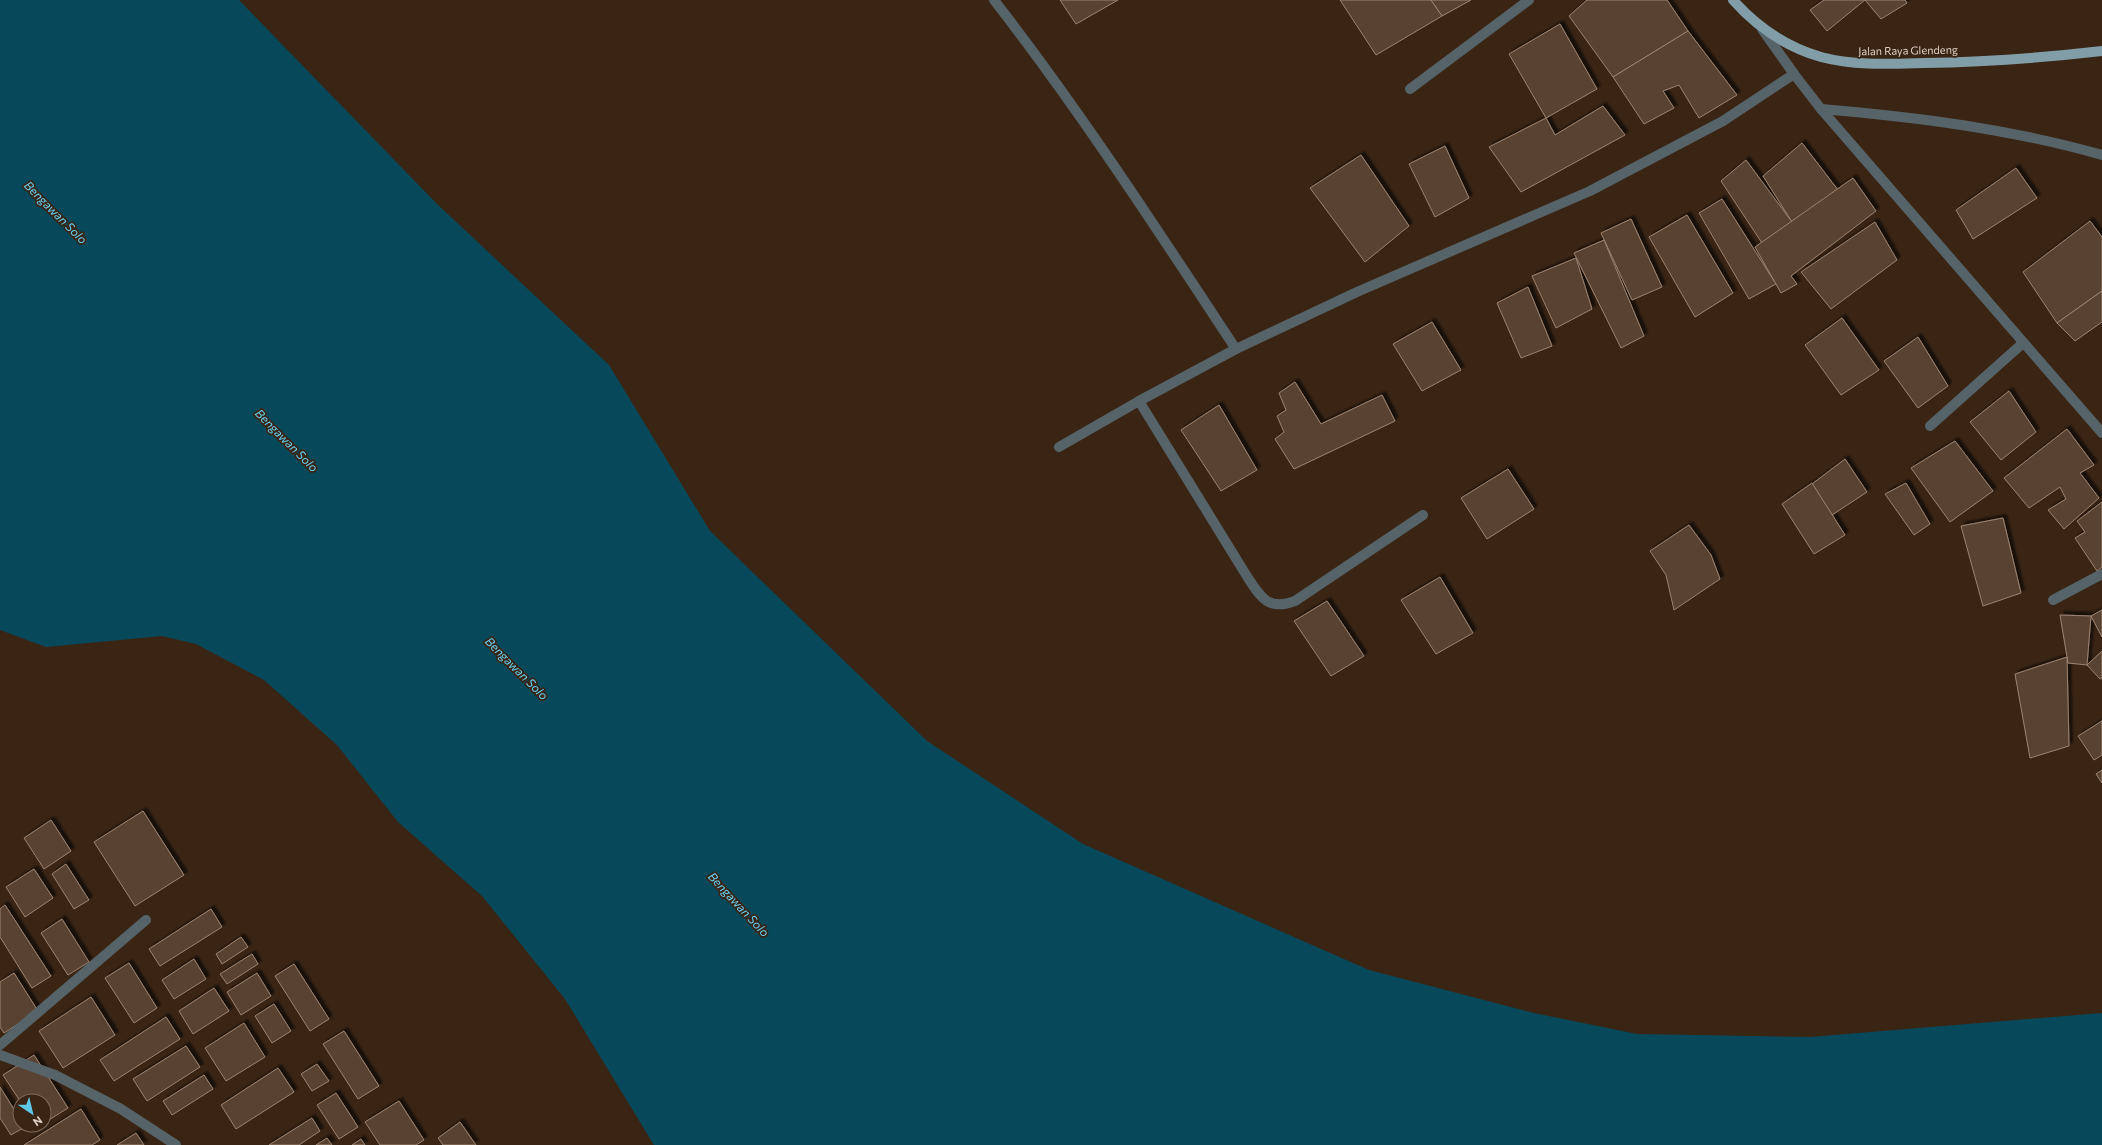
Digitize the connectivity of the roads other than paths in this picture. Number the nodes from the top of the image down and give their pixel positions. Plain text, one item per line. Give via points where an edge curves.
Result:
1 (994, 0) edge
2 (1529, 0) edge
3 (1733, 0) edge
4 (1762, 29) junction
5 (2102, 51) edge
6 (1794, 74) junction
7 (1410, 89) dead end
8 (1821, 109) junction
9 (2102, 155) edge
10 (2023, 343) junction
11 (1236, 349) junction
12 (1139, 400) junction
13 (1930, 426) dead end
14 (2102, 433) edge
15 (1059, 447) dead end
16 (1423, 515) dead end
17 (2102, 574) edge
18 (2053, 600) dead end
19 (146, 920) dead end
20 (0, 1045) edge
21 (0, 1056) edge
22 (176, 1145) edge

1 - 11 street via 1037,55 1117,170
2 - 7 street
3 - 4 main road, Jalan Raya Glendeng
4 - 5 main road, Jalan Raya Glendeng via 1800,50 1855,63 2032,59
4 - 6 street
6 - 8 street
6 - 11 street via 1723,121 1590,191 1372,286
8 - 9 street via 1909,116
8 - 10 street
10 - 13 street
10 - 14 street
11 - 12 street
12 - 15 street
12 - 16 street via 1252,584 1260,596 1271,603 1287,604 1295,601
17 - 18 street
19 - 20 street
21 - 22 street via 62,1078 121,1109

